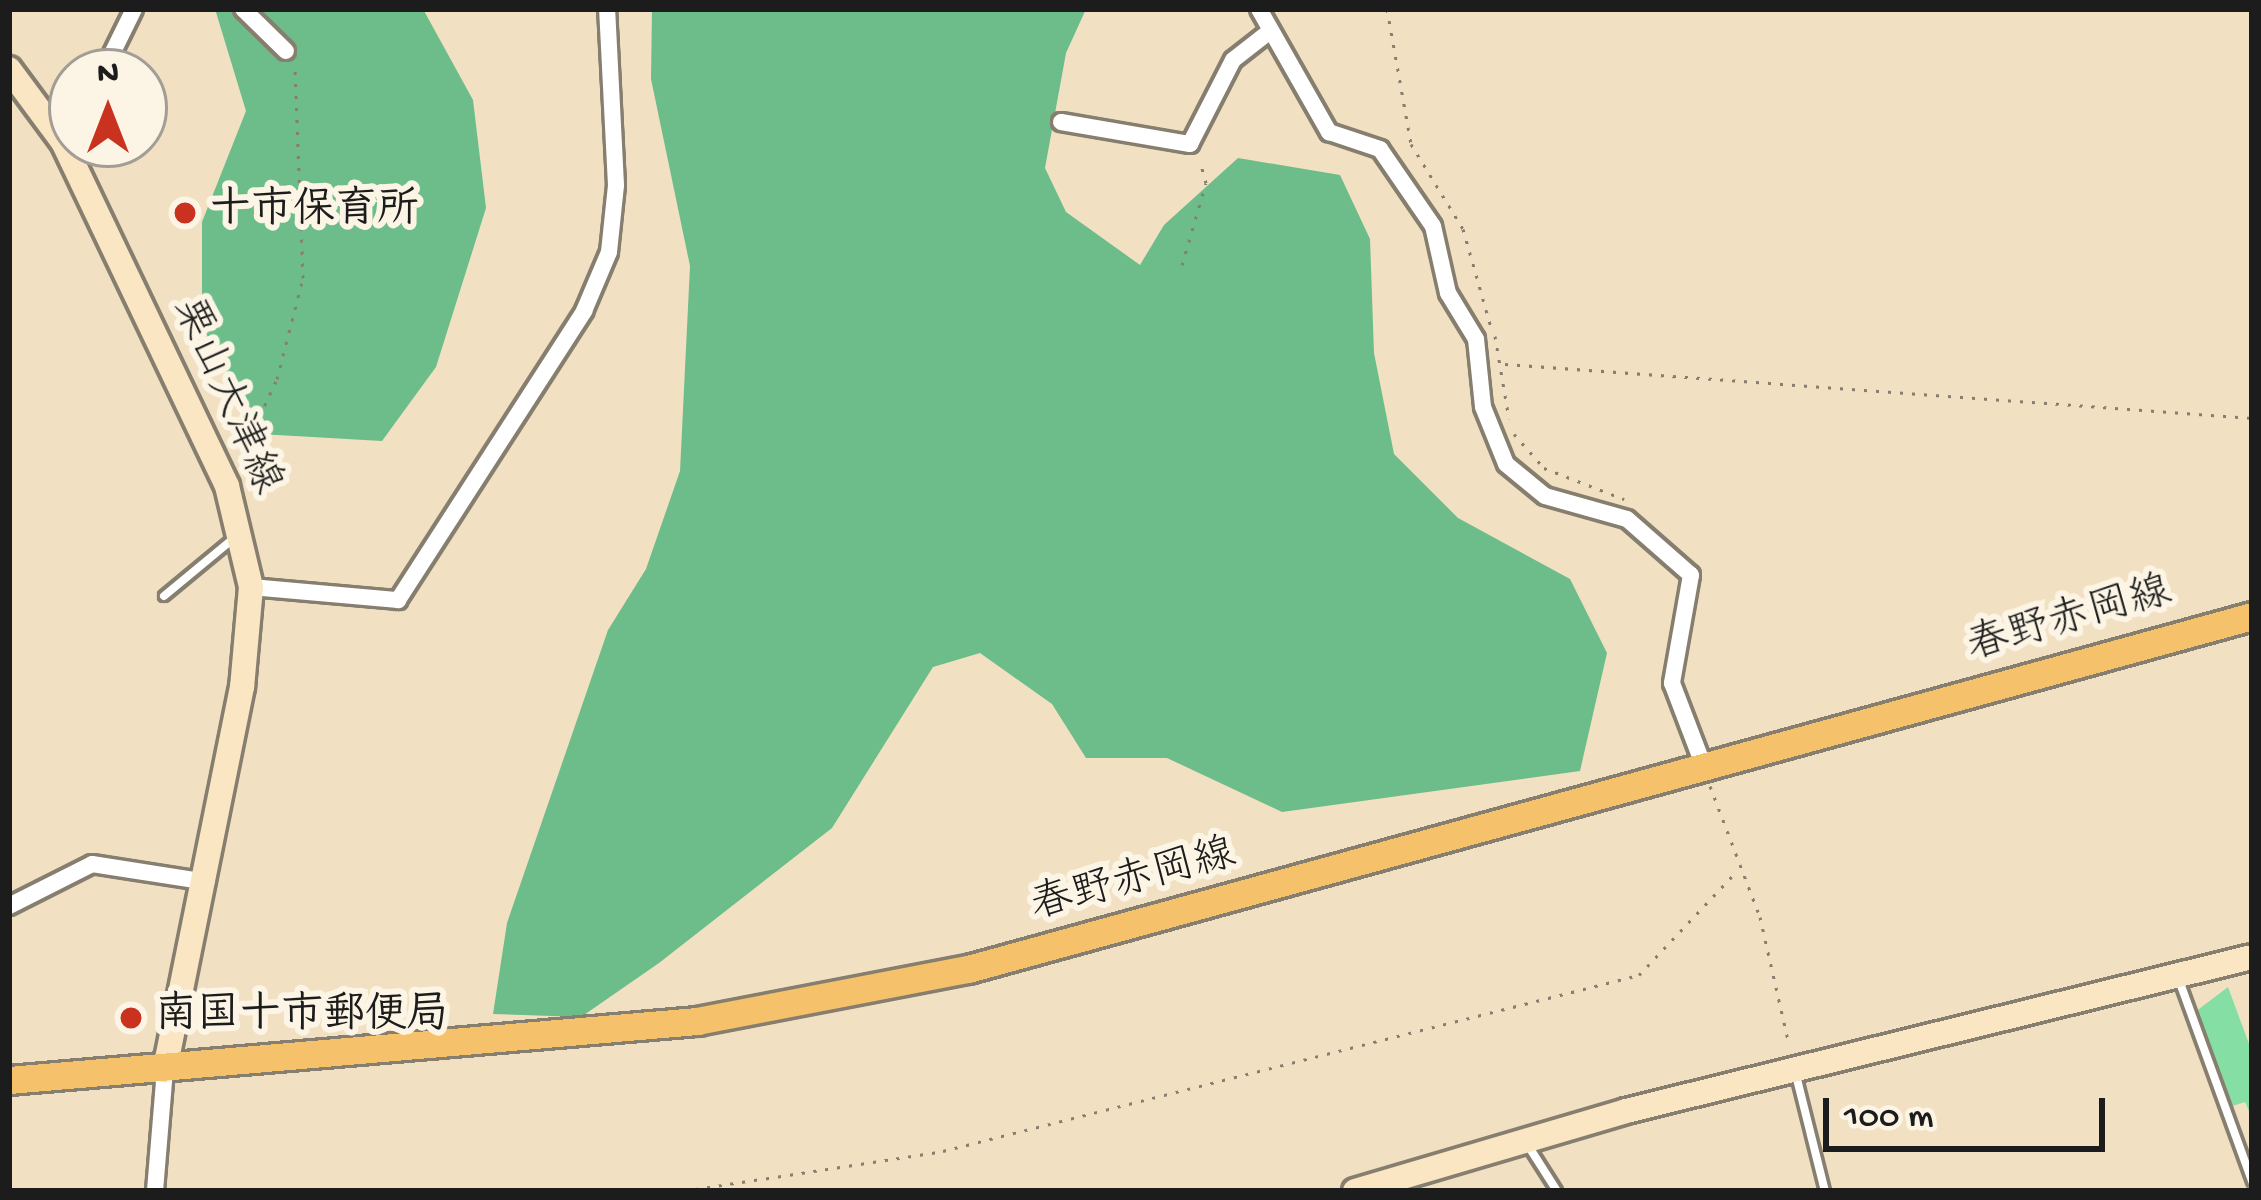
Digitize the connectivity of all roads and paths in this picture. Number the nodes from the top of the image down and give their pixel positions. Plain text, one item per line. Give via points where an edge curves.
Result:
1 (134, 9) edge
2 (243, 9) edge
3 (607, 9) edge
4 (1259, 9) edge
5 (1388, 9) edge
6 (1265, 35) junction
7 (115, 48) edge
8 (286, 51) dead end
9 (9, 69) edge
10 (302, 85) dead end
11 (48, 113) edge
12 (1061, 122) dead end
13 (1190, 144) junction
14 (82, 168) edge
15 (1182, 265) dead end
16 (1505, 364) junction
17 (2252, 418) edge
18 (227, 486) junction
19 (1627, 519) junction
20 (240, 533) junction
21 (251, 587) junction
22 (164, 596) dead end
23 (2252, 616) edge
24 (1704, 767) junction
25 (1735, 873) junction
26 (206, 882) junction
27 (9, 906) edge
28 (2252, 957) edge
29 (2180, 983) junction
30 (1794, 1067) junction
31 (165, 1070) junction
32 (9, 1080) edge
33 (1526, 1142) junction
34 (2252, 1181) edge
35 (1394, 1186) edge
36 (155, 1191) edge
37 (682, 1191) edge
38 (1355, 1191) edge
39 (1557, 1191) edge
40 (1825, 1191) edge

1 - 7 street
2 - 8 street
3 - 21 street via 616,185 609,252 584,311 398,600
4 - 6 street
5 - 16 path via 1411,144 1463,229
6 - 13 street via 1233,60
6 - 19 street via 1329,132 1380,149 1433,226 1448,293 1476,340 1483,407 1505,464 1545,496
9 - 11 main road, 栗山大津線
10 - 18 path via 303,278 277,379
12 - 13 street
13 - 15 path via 1206,184
14 - 18 main road, 栗山大津線
16 - 17 path
16 - 19 path via 1511,430 1544,468 1618,490
18 - 20 main road, 栗山大津線
19 - 24 street via 1691,575 1672,683
20 - 21 main road, 栗山大津線
20 - 22 lane
21 - 26 main road, 栗山大津線
23 - 24 main road, 春野赤岡線
24 - 25 path
24 - 31 main road, 春野赤岡線 via 968,970 698,1021
25 - 30 path via 1760,917
25 - 37 path via 1639,975 943,1151
26 - 27 street via 92,864
26 - 31 main road, 栗山大津線
28 - 29 main road
29 - 30 main road
29 - 34 lane
30 - 33 main road
30 - 40 lane
31 - 32 main road, 春野赤岡線
31 - 36 street
33 - 35 main road
33 - 39 lane
35 - 38 main road

